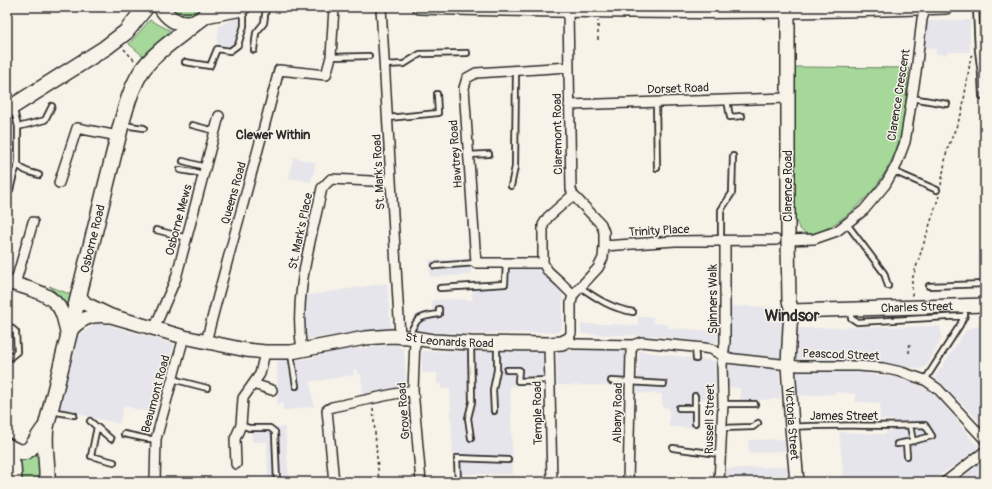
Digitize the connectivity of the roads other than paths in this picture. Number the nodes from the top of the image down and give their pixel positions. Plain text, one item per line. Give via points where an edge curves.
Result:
1 (146, 7) edge
2 (161, 7) edge
3 (266, 7) edge
4 (334, 7) edge
5 (381, 7) edge
6 (419, 7) edge
7 (926, 7) edge
8 (946, 7) edge
9 (976, 7) edge
10 (240, 8) edge
11 (493, 8) edge
12 (522, 8) edge
13 (876, 8) edge
14 (788, 9) edge
15 (568, 11) junction
16 (204, 15) edge
17 (254, 50) dead end
18 (978, 50) junction
19 (985, 50) edge
20 (467, 53) dead end
21 (369, 56) dead end
22 (330, 57) junction
23 (185, 62) dead end
24 (385, 65) junction
25 (568, 67) junction
26 (516, 70) junction
27 (437, 94) dead end
28 (985, 96) edge
29 (788, 98) junction
30 (912, 98) junction
31 (727, 100) junction
32 (656, 102) junction
33 (947, 104) dead end
34 (569, 105) junction
35 (52, 106) dead end
36 (10, 108) edge
37 (219, 116) dead end
38 (742, 116) dead end
39 (388, 118) junction
40 (192, 125) dead end
41 (18, 127) junction
42 (144, 128) dead end
43 (120, 131) junction
44 (215, 131) junction
45 (489, 154) dead end
46 (468, 155) junction
47 (733, 156) dead end
48 (184, 161) dead end
49 (18, 164) junction
50 (657, 168) dead end
51 (180, 170) dead end
52 (205, 171) junction
53 (893, 171) junction
54 (39, 175) dead end
55 (391, 182) junction
56 (59, 183) dead end
57 (511, 186) dead end
58 (10, 190) dead end
59 (937, 190) dead end
60 (573, 195) junction
61 (33, 222) dead end
62 (847, 224) junction
63 (156, 230) dead end
64 (187, 238) junction
65 (782, 240) junction
66 (723, 241) junction
67 (604, 246) junction
68 (543, 262) junction
69 (476, 263) junction
70 (506, 263) junction
71 (435, 266) dead end
72 (11, 283) edge
73 (985, 284) edge
74 (888, 286) dead end
75 (929, 286) dead end
76 (440, 288) dead end
77 (580, 288) junction
78 (573, 295) junction
79 (79, 296) junction
80 (985, 305) edge
81 (439, 309) dead end
82 (792, 311) junction
83 (965, 311) junction
84 (633, 312) dead end
85 (111, 316) junction
86 (7, 324) edge
87 (154, 328) junction
88 (68, 335) junction
89 (184, 337) junction
90 (408, 337) junction
91 (568, 340) junction
92 (206, 342) junction
93 (471, 343) junction
94 (497, 343) junction
95 (549, 344) junction
96 (633, 345) junction
97 (695, 347) junction
98 (297, 351) junction
99 (264, 352) junction
100 (723, 356) junction
101 (696, 359) dead end
102 (7, 360) edge
103 (788, 364) junction
104 (507, 370) dead end
105 (172, 379) junction
106 (550, 380) junction
107 (925, 380) junction
108 (611, 381) dead end
109 (630, 382) junction
110 (253, 384) junction
111 (664, 384) dead end
112 (296, 386) dead end
113 (207, 388) dead end
114 (272, 390) dead end
115 (413, 390) junction
116 (695, 396) dead end
117 (723, 404) junction
118 (755, 404) dead end
119 (679, 408) dead end
120 (694, 408) junction
121 (50, 411) junction
122 (494, 411) dead end
123 (74, 415) dead end
124 (90, 421) dead end
125 (695, 423) dead end
126 (758, 423) dead end
127 (241, 425) junction
128 (910, 426) junction
129 (46, 427) junction
130 (97, 427) junction
131 (722, 428) junction
132 (792, 428) junction
133 (124, 434) dead end
134 (471, 438) dead end
135 (156, 439) junction
136 (110, 440) dead end
137 (985, 440) edge
138 (913, 441) junction
139 (906, 443) junction
140 (896, 444) dead end
141 (7, 446) edge
142 (673, 448) dead end
143 (985, 451) edge
144 (7, 454) edge
145 (721, 454) junction
146 (906, 456) dead end
147 (508, 460) dead end
148 (114, 462) dead end
149 (236, 464) dead end
150 (47, 466) junction
151 (12, 479) edge
152 (47, 482) edge
153 (51, 482) edge
154 (155, 482) edge
155 (277, 482) edge
156 (334, 482) edge
157 (421, 482) edge
158 (458, 482) edge
159 (552, 482) edge
160 (628, 482) edge
161 (719, 482) edge
162 (797, 482) edge
163 (945, 482) edge

1 - 36 main road via 126,32 106,48
2 - 16 main road via 166,15 179,23 188,24
3 - 17 lane via 264,23 256,33
4 - 22 street, Queens Road
5 - 24 street, St. Mark's Road
6 - 11 street
7 - 8 street
7 - 13 street
7 - 30 street, Clarence Crescent via 922,19
9 - 18 lane
10 - 16 street
10 - 23 lane via 244,16 244,26 238,45 230,51 217,49 210,66
11 - 12 street
12 - 15 street
13 - 14 street
14 - 15 street
14 - 29 street, Clarence Road
15 - 25 street, Claremont Road
16 - 43 main road, Osborne Road via 142,70 130,94
18 - 19 lane
18 - 28 lane via 982,96
20 - 24 lane via 420,54 404,64
21 - 22 lane
22 - 92 street, Queens Road via 326,75 279,70
24 - 39 street, St. Mark's Road
25 - 26 street, Hawtrey Road
25 - 34 street, Claremont Road
26 - 46 street, Hawtrey Road via 476,73 467,78 464,88
26 - 57 lane via 515,167
27 - 39 lane via 438,113
29 - 31 street, Dorset Road
29 - 65 street, Clarence Road
30 - 33 lane
30 - 53 street, Clarence Crescent via 905,142
31 - 32 street, Dorset Road
31 - 38 lane via 730,117
32 - 34 street, Dorset Road
32 - 50 lane
34 - 60 street, Claremont Road
35 - 41 lane via 45,120
36 - 41 lane
37 - 44 street, Osborne Mews
39 - 55 street, St. Mark's Road
40 - 44 lane
41 - 49 lane
42 - 43 lane
43 - 56 street via 78,128
43 - 79 main road, Osborne Road
44 - 52 street, Osborne Mews
45 - 46 lane
46 - 69 street, Hawtrey Road
47 - 66 lane via 732,193 722,210
48 - 52 lane
49 - 54 lane via 26,171
49 - 58 lane
51 - 52 lane
52 - 64 street, Osborne Mews
53 - 59 lane
53 - 62 street, Clarence Crescent via 864,210
55 - 90 street, St. Mark's Road
55 - 98 street, St. Mark's Place via 331,179 322,188 300,293
60 - 67 street via 601,224
60 - 68 street via 548,217 543,225
61 - 72 street
62 - 65 street, Clarence Crescent via 838,232 827,236
62 - 74 lane via 884,273
63 - 64 lane
64 - 87 street, Osborne Mews via 176,278
65 - 66 street, Trinity Place
65 - 82 street, Clarence Road
66 - 67 street, Trinity Place via 675,241
66 - 100 street, Spinners Walk
67 - 77 street via 603,258 598,268
68 - 70 street
68 - 78 street via 548,271
69 - 70 street
69 - 71 lane
70 - 76 lane via 505,284
72 - 88 street via 48,296 57,303
73 - 75 lane
77 - 78 street
77 - 84 lane via 618,310
78 - 91 street via 571,333
79 - 85 street, St Leonards Road via 86,304
79 - 88 main road, Osborne Road
80 - 83 street, Charles Street
81 - 90 lane via 439,314 418,319
82 - 83 street, Charles Street
82 - 103 street, Clarence Road
83 - 107 lane via 960,325
85 - 87 street, St Leonards Road
85 - 88 street, St Leonards Road via 87,317
86 - 102 lane via 16,332 17,352
87 - 89 street, St Leonards Road
88 - 121 main road, Osborne Road
89 - 92 street, St Leonards Road
89 - 105 street, Beaumont Road
90 - 93 street, St Leonards Road
90 - 98 street, St Leonards Road via 364,338
90 - 115 street, Grove Road
91 - 95 street, St Leonards Road
91 - 96 street, St Leonards Road via 574,344
92 - 99 street, St Leonards Road
93 - 94 street, St Leonards Road
93 - 134 lane via 472,402 468,418
94 - 95 street, St Leonards Road
94 - 122 lane
95 - 106 street, Temple Road
96 - 97 street, St Leonards Road via 646,342
96 - 109 street, Albany Road
97 - 100 street, St Leonards Road via 711,349
97 - 101 lane
98 - 99 street, St Leonards Road
98 - 112 lane
99 - 110 street via 260,374
100 - 103 street, St Leonards Road
100 - 117 street, Russell Street
103 - 107 street, Peascod Street via 883,368
103 - 132 street, Victoria Street
104 - 106 lane via 519,370 518,381
105 - 113 lane
105 - 135 street, Beaumont Road
106 - 159 street, Temple Road
107 - 137 street, Peascod Street via 938,389
108 - 109 lane
109 - 111 lane
109 - 160 street, Albany Road
110 - 114 street
110 - 127 street via 243,398
115 - 156 street via 327,410
115 - 157 street, Grove Road
116 - 120 lane
117 - 118 lane
117 - 131 street, Russell Street
119 - 120 lane
120 - 125 lane
121 - 123 lane
121 - 129 main road, Osborne Road
124 - 130 lane
126 - 131 lane via 753,427
127 - 149 street via 235,439
127 - 155 lane via 250,428 270,428 275,432
128 - 132 lane, James Street via 821,425
128 - 138 lane
128 - 138 lane, James Street via 925,425 932,436
129 - 141 main road via 30,449 17,451
129 - 150 main road, Osborne Road via 44,443
130 - 136 lane
130 - 148 lane via 91,456
131 - 145 street, Russell Street
132 - 162 street, Victoria Street
133 - 135 lane
135 - 154 street, Beaumont Road
138 - 139 lane
139 - 140 lane
139 - 146 lane
142 - 145 lane
143 - 163 street
144 - 151 main road via 13,466
145 - 161 street, Russell Street
147 - 158 lane via 457,458
150 - 152 main road, Osborne Road
150 - 153 street

